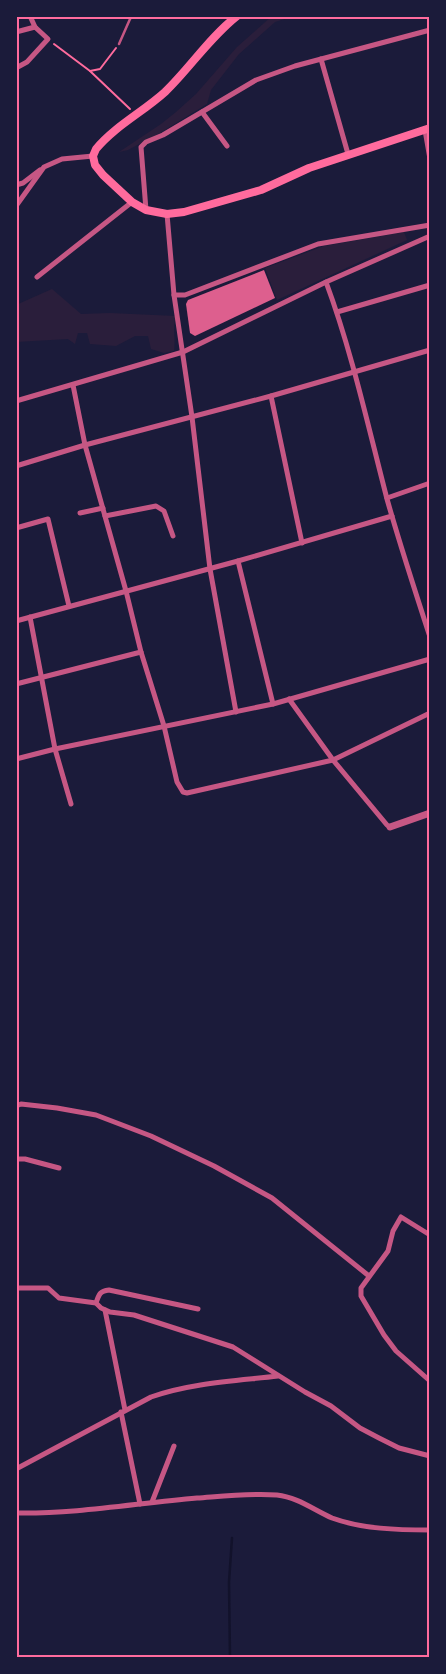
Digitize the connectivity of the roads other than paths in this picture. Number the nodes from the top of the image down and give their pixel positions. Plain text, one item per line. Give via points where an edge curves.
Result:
1 (30, 16) edge
2 (132, 16) edge
3 (237, 16) edge
4 (35, 27) junction
5 (430, 30) edge
6 (16, 32) edge
7 (120, 44) road end
8 (321, 59) junction
9 (16, 68) edge
10 (202, 112) junction
11 (427, 129) edge
12 (227, 146) dead end
13 (348, 154) junction
14 (93, 156) junction
15 (430, 159) edge
16 (44, 167) junction
17 (16, 185) edge
18 (132, 202) junction
19 (16, 206) edge
20 (146, 210) junction
21 (167, 214) junction
22 (430, 225) edge
23 (430, 236) edge
24 (37, 277) dead end
25 (326, 282) junction
26 (430, 285) edge
27 (174, 295) junction
28 (337, 312) junction
29 (430, 350) edge
30 (183, 352) junction
31 (355, 372) junction
32 (73, 385) junction
33 (271, 396) junction
34 (16, 401) edge
35 (192, 417) junction
36 (85, 445) junction
37 (16, 466) edge
38 (430, 483) edge
39 (387, 498) junction
40 (103, 508) junction
41 (80, 513) dead end
42 (105, 516) junction
43 (392, 516) junction
44 (16, 528) edge
45 (172, 536) dead end
46 (302, 543) junction
47 (238, 561) junction
48 (210, 569) junction
49 (126, 591) junction
50 (69, 606) junction
51 (30, 617) junction
52 (16, 621) edge
53 (428, 628) edge
54 (430, 637) edge
55 (140, 652) junction
56 (430, 659) edge
57 (42, 677) junction
58 (16, 684) edge
59 (289, 699) junction
60 (273, 704) junction
61 (236, 712) junction
62 (430, 714) edge
63 (164, 726) junction
64 (55, 749) junction
65 (16, 759) edge
66 (333, 760) junction
67 (70, 804) dead end
68 (430, 813) edge
69 (390, 826) joint
70 (16, 1106) edge
71 (16, 1159) edge
72 (59, 1168) dead end
73 (430, 1235) edge
74 (369, 1276) junction
75 (16, 1288) edge
76 (96, 1303) junction
77 (198, 1309) dead end
78 (105, 1310) junction
79 (278, 1376) junction
80 (430, 1381) edge
81 (123, 1411) junction
82 (174, 1446) dead end
83 (430, 1456) edge
84 (16, 1469) edge
85 (152, 1502) junction
86 (140, 1504) junction
87 (16, 1513) edge
88 (430, 1530) edge

1 - 4 street
2 - 7 lane
3 - 14 main road via 163,93 100,144
4 - 6 street
4 - 9 street via 48,39 27,62
5 - 8 street
8 - 10 street via 256,80
8 - 13 street
10 - 12 street
10 - 20 street via 141,147
11 - 13 main road
11 - 15 street
13 - 21 main road via 260,190
14 - 16 street via 62,159
14 - 18 main road via 103,175
16 - 17 street
16 - 19 street
18 - 20 main road
18 - 24 street
20 - 21 main road
21 - 27 street
22 - 27 street via 318,244 185,295
23 - 25 street
25 - 28 street
25 - 30 street
26 - 28 street
27 - 30 street
28 - 31 street
29 - 31 street
30 - 32 street
30 - 35 street
31 - 33 street
31 - 39 street
32 - 34 street
32 - 36 street
33 - 35 street
33 - 46 street
35 - 36 street
35 - 48 street
36 - 37 street
36 - 40 street
38 - 39 street
39 - 43 street
40 - 41 street
40 - 42 street
42 - 45 street via 156,506 164,511
42 - 49 street
43 - 46 street
43 - 53 street
44 - 50 street via 48,519
46 - 47 street
47 - 48 street
47 - 60 street
48 - 49 street
48 - 61 street
49 - 50 street
49 - 55 street
50 - 51 street
51 - 52 street
51 - 57 street
53 - 54 street
55 - 57 street
55 - 63 street
56 - 59 street
57 - 58 street
57 - 64 street
59 - 60 street
59 - 66 street
60 - 61 street
61 - 63 street
62 - 66 street
63 - 64 street
63 - 66 street via 177,782 183,792
64 - 65 street
64 - 67 street
66 - 69 street
68 - 69 street
70 - 74 street via 57,1108 96,1115 151,1136 214,1166 272,1198
71 - 72 street
73 - 74 street via 401,1217 388,1251
74 - 80 street via 361,1288 361,1296 375,1322 396,1351
75 - 76 street via 48,1288 59,1298
76 - 77 street via 98,1294 110,1290
76 - 78 street
78 - 79 street via 134,1315 233,1348
78 - 81 street
79 - 81 street via 172,1390
79 - 83 street via 379,1438 399,1448
81 - 84 street
81 - 86 street
82 - 85 street
85 - 86 street
85 - 88 street via 244,1494 278,1495 349,1523
86 - 87 street via 38,1514

